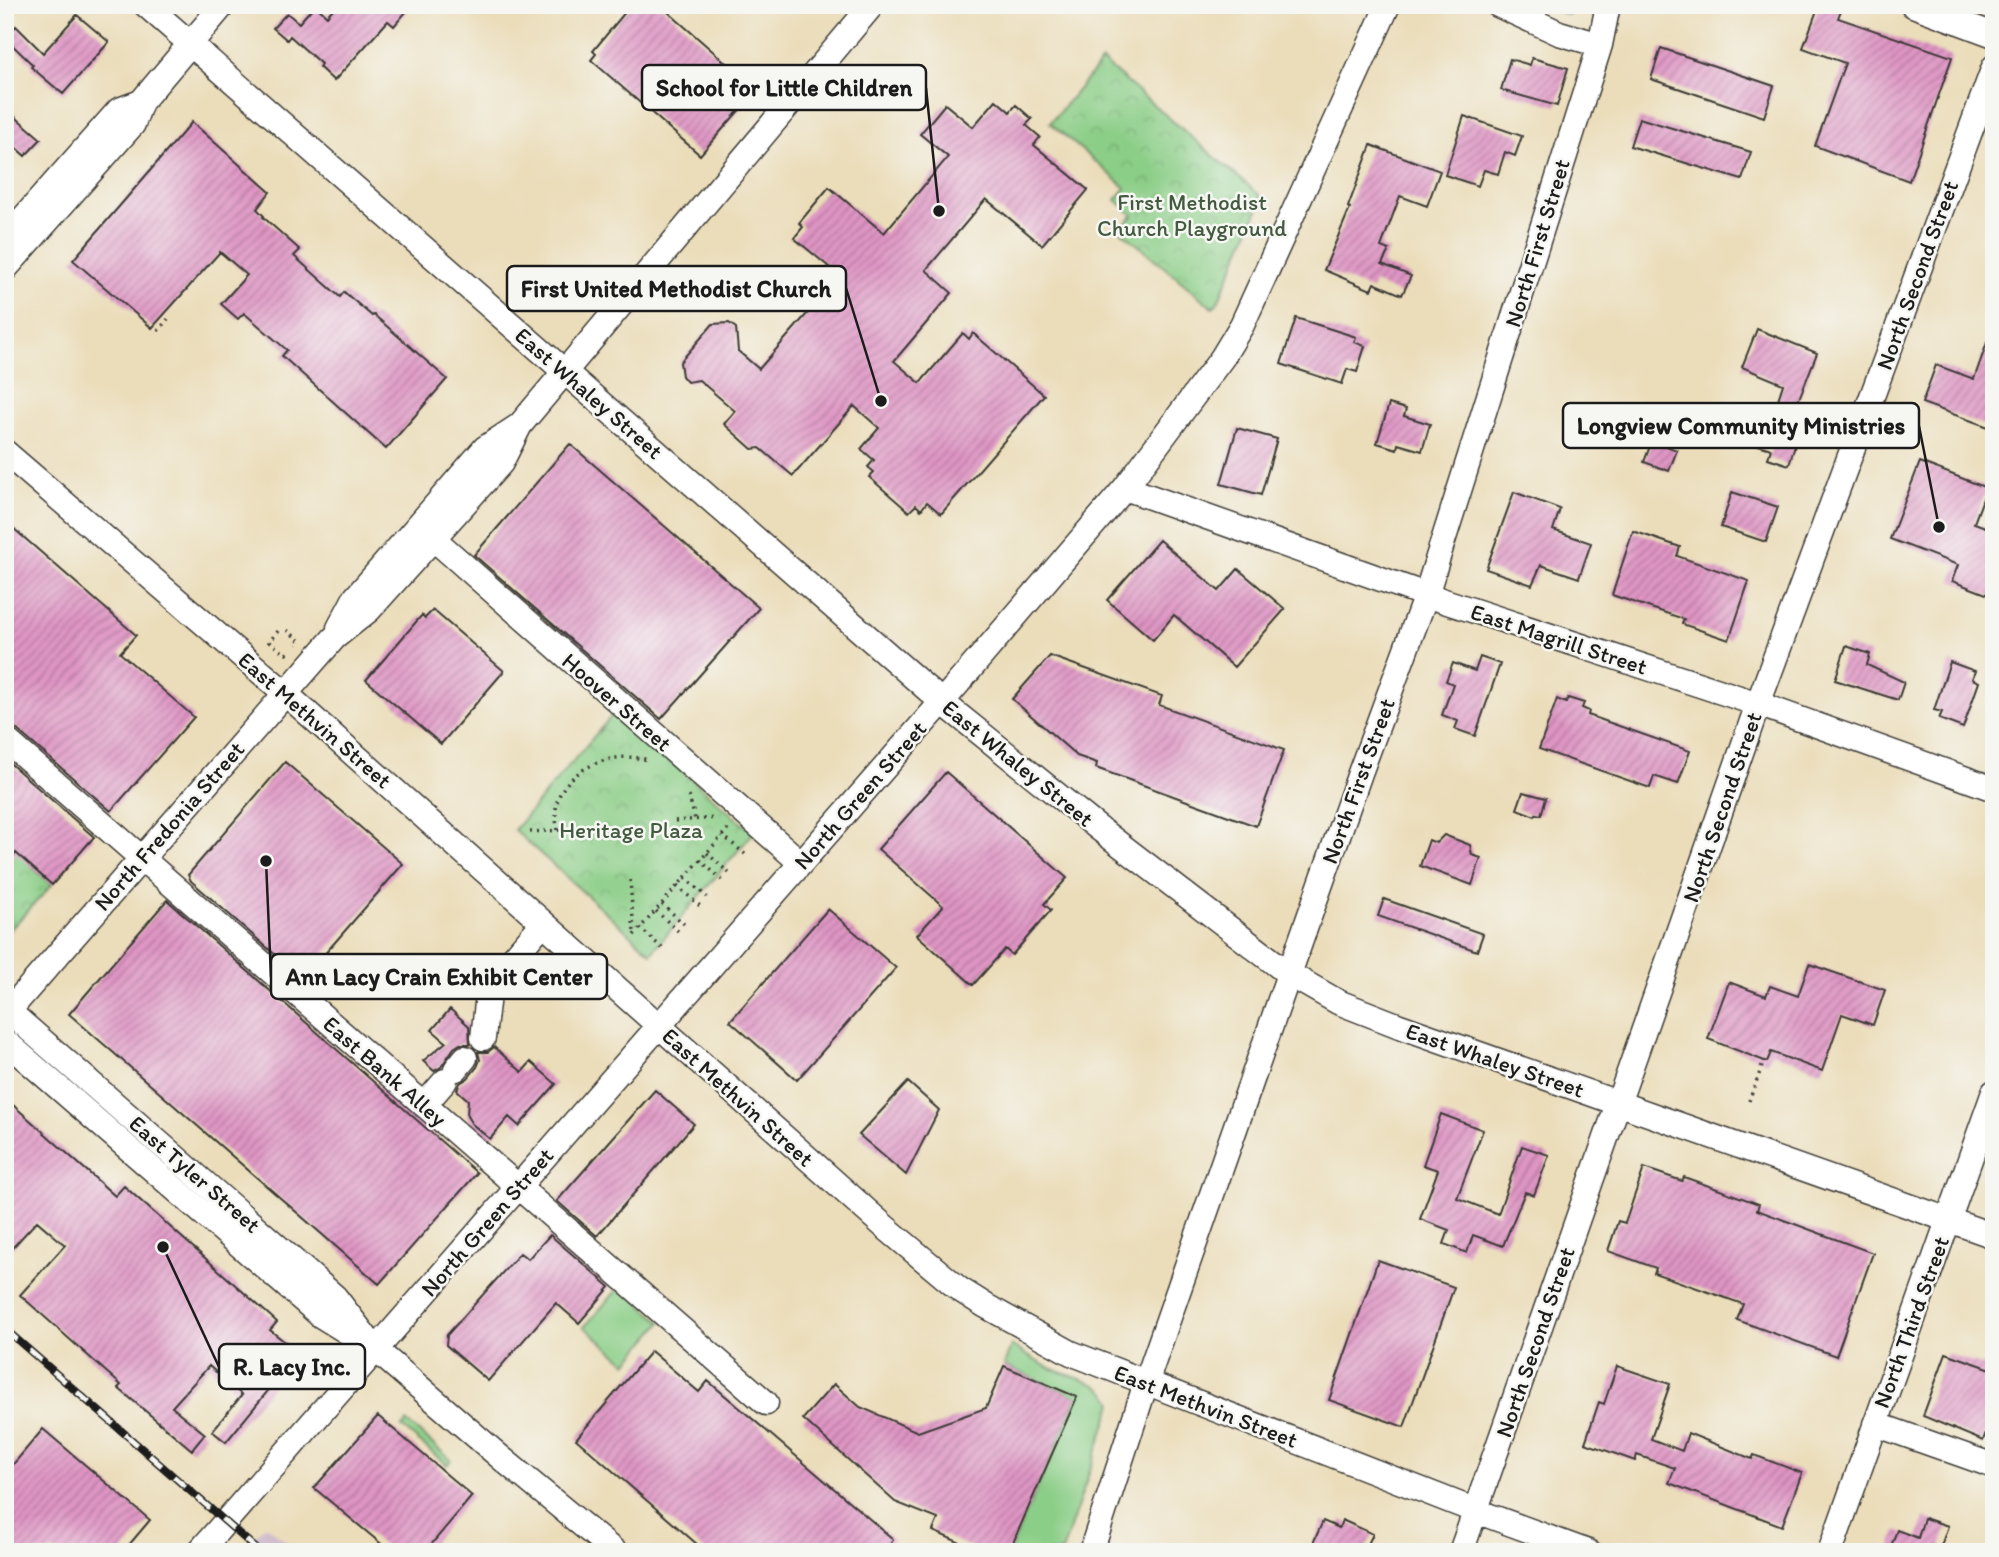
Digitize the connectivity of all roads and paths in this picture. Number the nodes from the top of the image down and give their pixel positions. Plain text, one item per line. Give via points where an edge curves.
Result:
1 (146, 5) edge
2 (223, 5) edge
3 (1388, 5) edge
4 (1498, 5) edge
5 (1608, 5) edge
6 (1913, 5) edge
7 (864, 8) edge
8 (1994, 35) edge
9 (190, 45) junction
10 (1600, 45) junction
11 (1994, 67) edge
12 (141, 102) junction
13 (5, 239) edge
14 (5, 269) edge
15 (168, 320) dead end
16 (158, 331) dead end
17 (564, 372) junction
18 (520, 425) junction
19 (5, 452) edge
20 (1125, 488) junction
21 (434, 539) junction
22 (1426, 595) junction
23 (287, 630) dead end
24 (278, 631) dead end
25 (334, 638) junction
26 (285, 693) junction
27 (942, 702) junction
28 (1758, 704) junction
29 (5, 739) edge
30 (651, 761) dead end
31 (685, 789) dead end
32 (1994, 789) edge
33 (722, 817) dead end
34 (695, 819) junction
35 (675, 821) dead end
36 (730, 826) dead end
37 (577, 828) dead end
38 (556, 830) junction
39 (530, 832) dead end
40 (722, 835) junction
41 (707, 853) junction
42 (745, 855) dead end
43 (142, 857) junction
44 (700, 860) junction
45 (801, 863) junction
46 (729, 873) dead end
47 (685, 878) junction
48 (630, 880) dead end
49 (722, 880) dead end
50 (677, 886) junction
51 (708, 897) dead end
52 (662, 904) junction
53 (700, 906) dead end
54 (656, 911) junction
55 (543, 923) junction
56 (684, 924) dead end
57 (640, 928) junction
58 (678, 931) dead end
59 (663, 949) dead end
60 (1289, 974) junction
61 (6, 1011) edge
62 (657, 1026) junction
63 (483, 1038) dead end
64 (5, 1041) edge
65 (1764, 1061) dead end
66 (455, 1069) dead end
67 (1994, 1092) edge
68 (1749, 1101) dead end
69 (1618, 1104) junction
70 (424, 1105) junction
71 (517, 1187) junction
72 (1948, 1220) junction
73 (1994, 1236) edge
74 (375, 1349) junction
75 (1146, 1383) junction
76 (766, 1403) dead end
77 (1875, 1424) junction
78 (1994, 1466) edge
79 (1476, 1511) junction
80 (199, 1552) edge
81 (615, 1552) edge
82 (1091, 1552) edge
83 (1461, 1552) edge
84 (1588, 1552) edge
85 (1830, 1552) edge

1 - 9 street, East Whaley Street
2 - 9 street
3 - 20 street, North Green Street via 1241,325 1222,358
4 - 10 street via 1559,33
5 - 10 street, North First Street
6 - 8 street
7 - 17 street, North Fredonia Street
9 - 12 street
9 - 17 street, East Whaley Street
10 - 22 street, North First Street
11 - 28 street, North Second Street
12 - 13 street via 119,110
12 - 14 street via 134,124
15 - 16 path
17 - 18 street, North Fredonia Street
17 - 27 street, East Whaley Street
18 - 21 street, North Fredonia Street via 501,463
18 - 25 street, North Fredonia Street via 485,448 355,598
19 - 26 street, East Methvin Street
20 - 22 street, East Magrill Street
20 - 27 street, North Green Street
21 - 25 street, North Fredonia Street via 369,610
21 - 45 street, Hoover Street
22 - 28 street, East Magrill Street
22 - 60 street, North First Street
23 - 24 path via 299,641 286,654 270,642
25 - 26 street, North Fredonia Street
26 - 43 street, North Fredonia Street
26 - 55 street, East Methvin Street
27 - 45 street, North Green Street
27 - 60 street, East Whaley Street
28 - 32 street, East Magrill Street
28 - 69 street, North Second Street
29 - 43 street, East Bank Alley
30 - 38 path via 612,758 582,771 561,792
31 - 34 path
33 - 34 path
34 - 35 path
36 - 40 path
37 - 38 path
38 - 39 path
40 - 41 path
40 - 42 path
41 - 44 path
41 - 46 path
43 - 61 street, North Fredonia Street
43 - 70 street, East Bank Alley
44 - 47 path
44 - 49 path
45 - 62 street, North Green Street
47 - 50 path
47 - 51 path
48 - 57 path via 634,935
50 - 52 path
50 - 53 path
52 - 54 path
52 - 56 path
54 - 57 path
54 - 58 path
55 - 62 street, East Methvin Street
55 - 63 street via 489,986
57 - 59 path
60 - 69 street, East Whaley Street via 1338,1002
60 - 75 street, North First Street
61 - 74 street, East Tyler Street via 335,1297
62 - 71 street, North Green Street
62 - 75 street, East Methvin Street via 960,1289 1041,1338
64 - 74 street, East Tyler Street via 320,1315
65 - 68 path
66 - 70 street
67 - 72 street, North Third Street
69 - 72 street, East Whaley Street
69 - 79 street, North Second Street
70 - 71 street, East Bank Alley
71 - 74 street, North Green Street
71 - 76 street, East Bank Alley
72 - 73 street, East Whaley Street
72 - 77 street, North Third Street
74 - 80 street, North Green Street
74 - 81 street, East Tyler Street
75 - 79 street, East Methvin Street
75 - 82 street, North First Street
77 - 78 street
77 - 85 street, North Third Street
79 - 83 street, North Second Street
79 - 84 street, East Methvin Street

